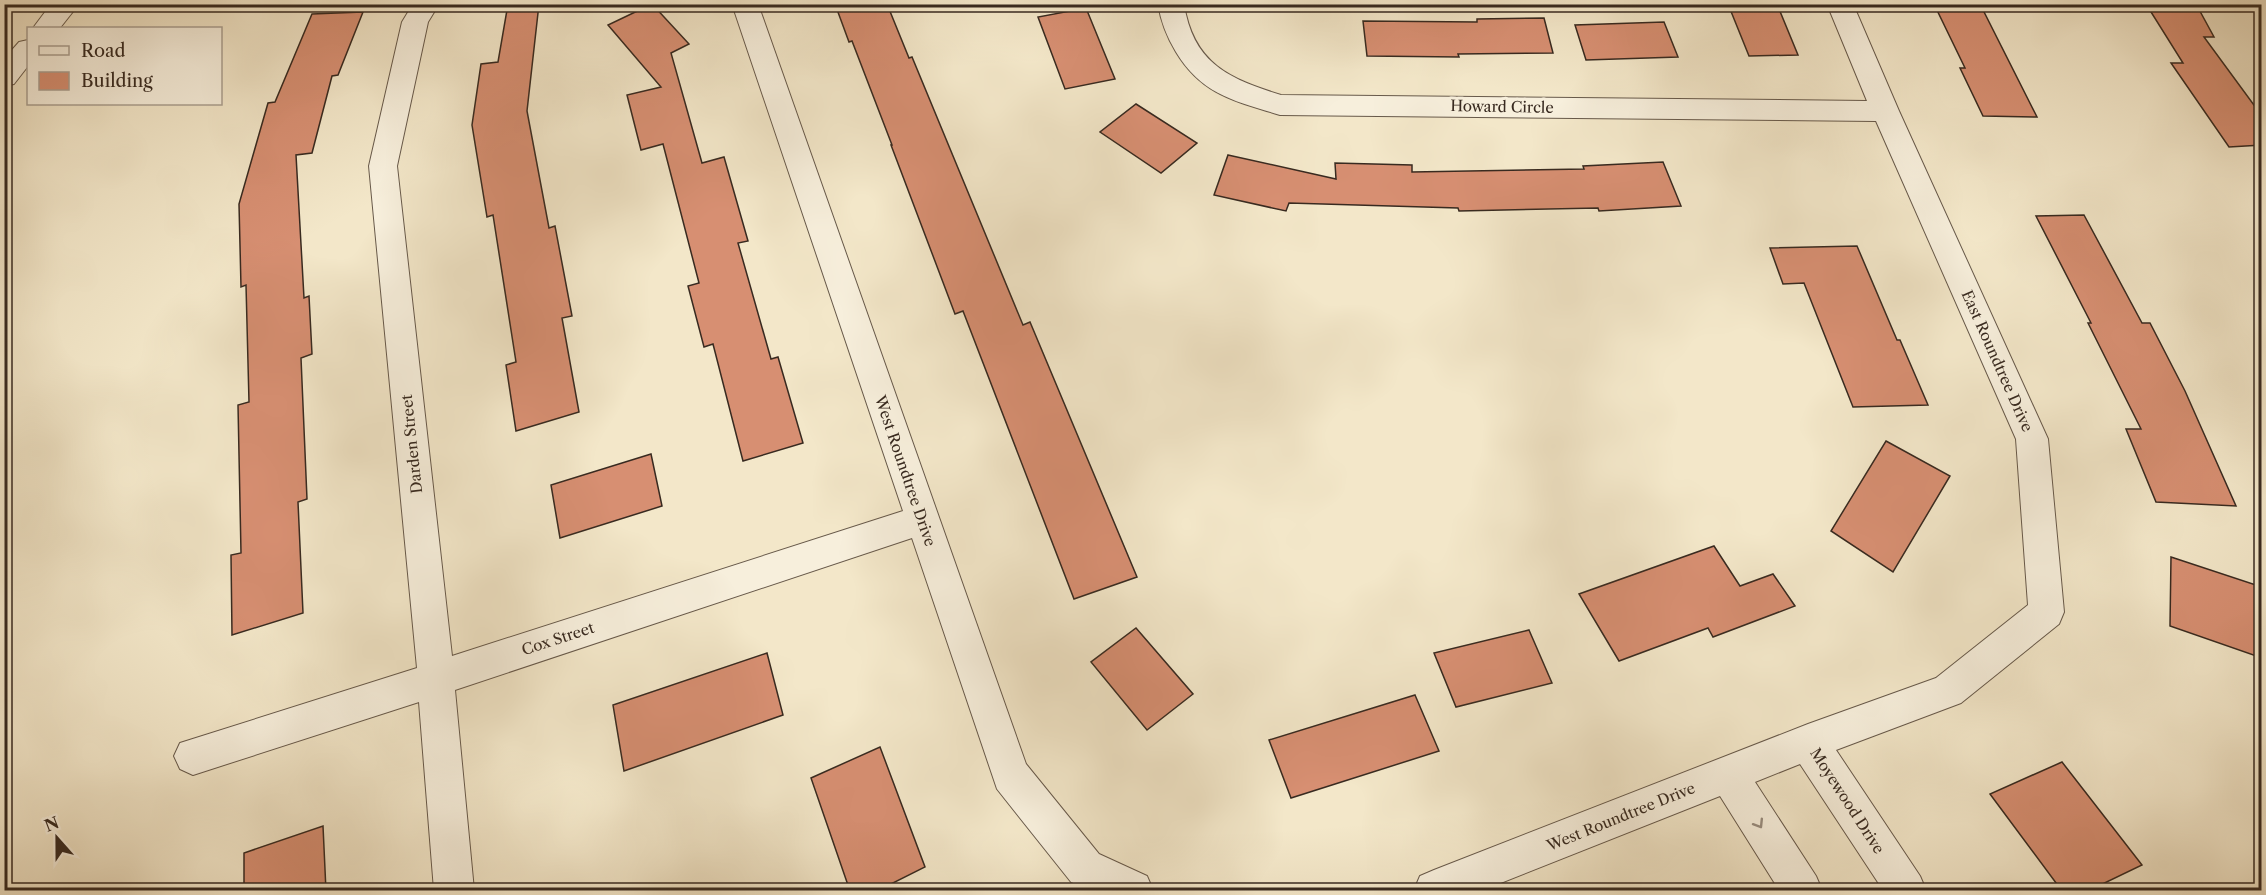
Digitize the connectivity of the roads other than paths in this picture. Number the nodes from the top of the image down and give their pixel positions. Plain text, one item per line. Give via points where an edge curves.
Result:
1 (66, 4) edge
2 (426, 4) edge
3 (745, 4) edge
4 (1171, 4) edge
5 (1840, 4) edge
6 (46, 27) edge
7 (27, 50) edge
8 (4, 77) edge
9 (1885, 111) junction
10 (922, 520) junction
11 (436, 679) junction
12 (1808, 742) junction
13 (193, 756) dead end
14 (1728, 774) junction
15 (454, 891) edge
16 (1133, 891) edge
17 (1434, 891) edge
18 (1802, 891) edge
19 (1906, 891) edge

1 - 6 street
2 - 11 street, Darden Street via 415,22 383,166
3 - 10 street, West Roundtree Drive
4 - 9 street, Howard Circle via 1186,50 1216,81 1280,105
5 - 9 street, East Roundtree Drive
7 - 8 street
9 - 12 street, East Roundtree Drive via 2032,439 2046,612 1948,691
10 - 11 street, Cox Street
10 - 16 street, West Roundtree Drive via 1011,776 1085,868
11 - 13 street, Cox Street
11 - 15 street, Darden Street
12 - 14 street, West Roundtree Drive
12 - 19 street, Moyewood Drive
14 - 17 street, West Roundtree Drive
14 -> 18 street

